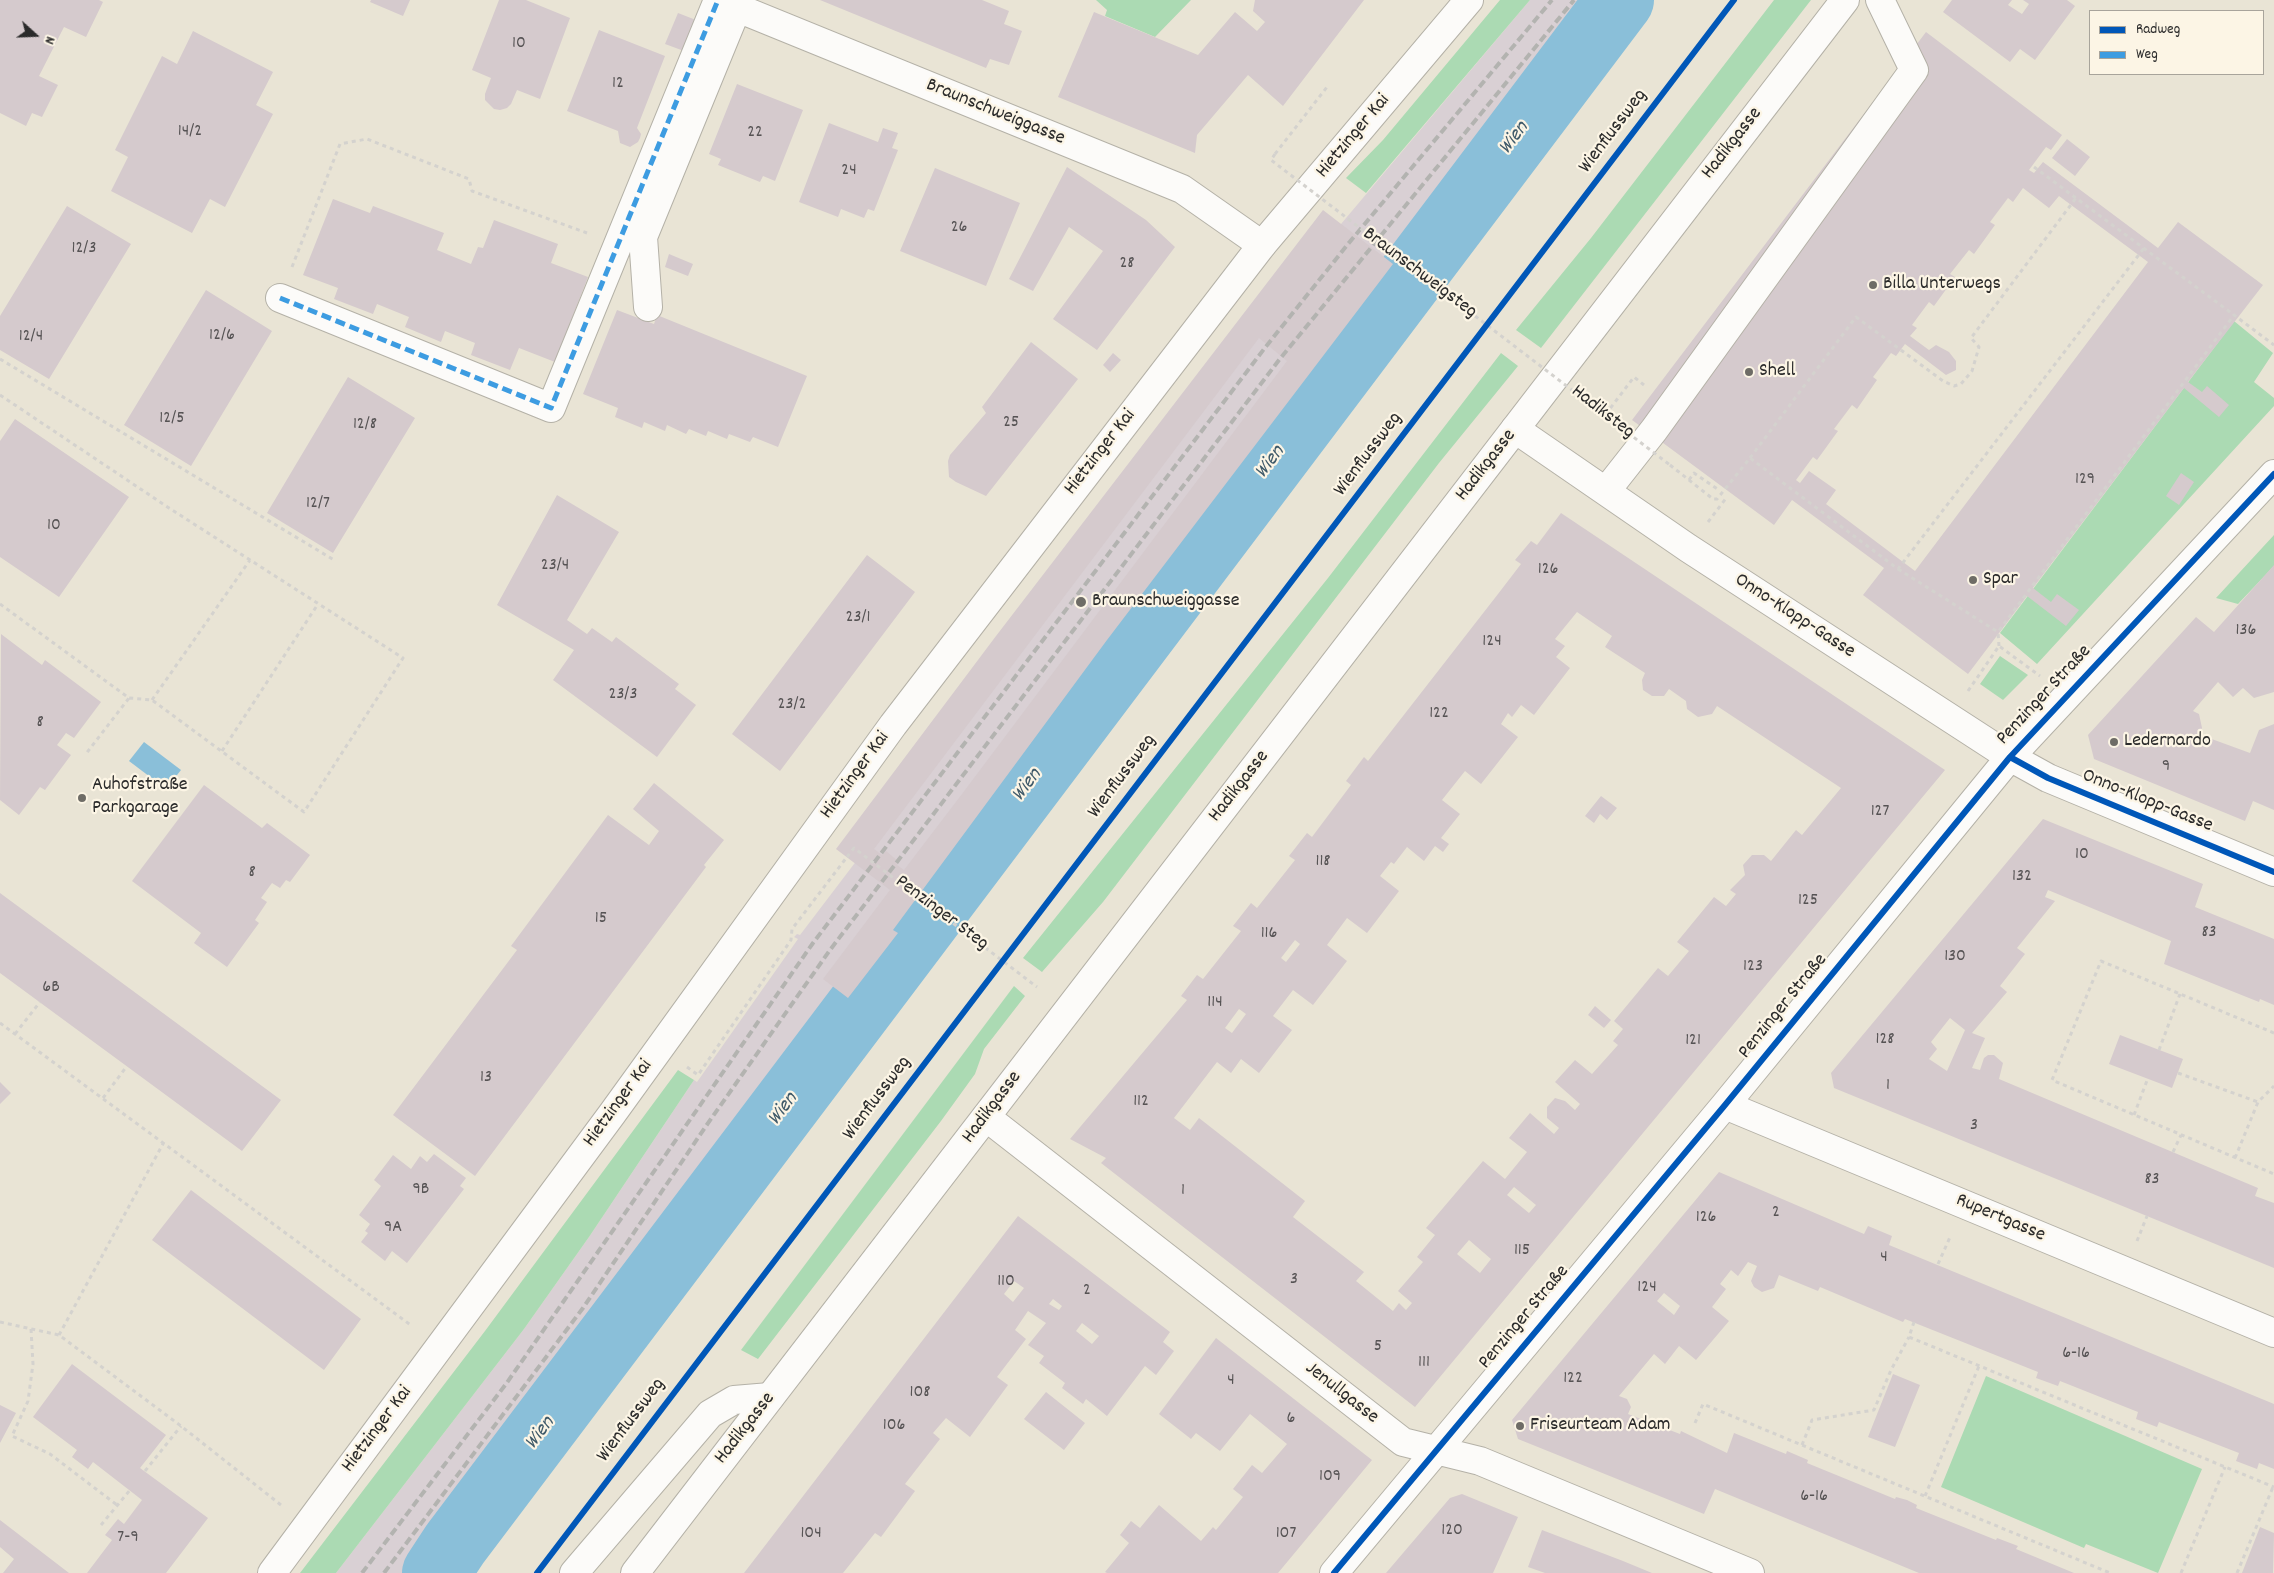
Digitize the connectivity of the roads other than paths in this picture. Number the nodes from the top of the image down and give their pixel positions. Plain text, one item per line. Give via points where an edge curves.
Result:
1 (1469, 0) edge
2 (1845, 0) edge
3 (1880, 0) edge
4 (724, 3) edge
5 (1262, 245) junction
6 (280, 298) road end
7 (648, 308) dead end
8 (1515, 429) junction
9 (2274, 474) edge
10 (1606, 491) junction
11 (2010, 758) junction
12 (2274, 872) edge
13 (1725, 1105) junction
14 (986, 1117) junction
15 (2274, 1333) edge
16 (770, 1397) junction
17 (1435, 1450) junction
18 (272, 1573) edge
19 (574, 1573) edge
20 (634, 1573) edge
21 (1334, 1573) edge
22 (1750, 1573) edge

1 - 5 street, Hietzinger Kai
2 - 8 street, Hadikgasse
3 - 10 street via 1914,70 1654,430
4 - 5 street, Braunschweiggasse via 1182,189
4 - 6 street via 618,244 552,408
4 - 7 street via 643,237
5 - 18 street, Hietzinger Kai via 893,725
8 - 10 street, Onno-Klopp-Gasse
8 - 14 street, Hadikgasse
9 - 11 street, Penzinger Straße
10 - 11 street, Onno-Klopp-Gasse
11 - 12 street, Onno-Klopp-Gasse via 2048,778
11 - 13 street, Penzinger Straße
13 - 15 street, Rupertgasse
13 - 17 street, Penzinger Straße
14 - 16 street, Hadikgasse
14 - 17 street, Jenullgasse via 1402,1442
16 - 19 street via 734,1400 710,1414
16 - 20 street, Hadikgasse
17 - 21 street, Penzinger Straße
17 - 22 street, Jenullgasse via 1480,1461

